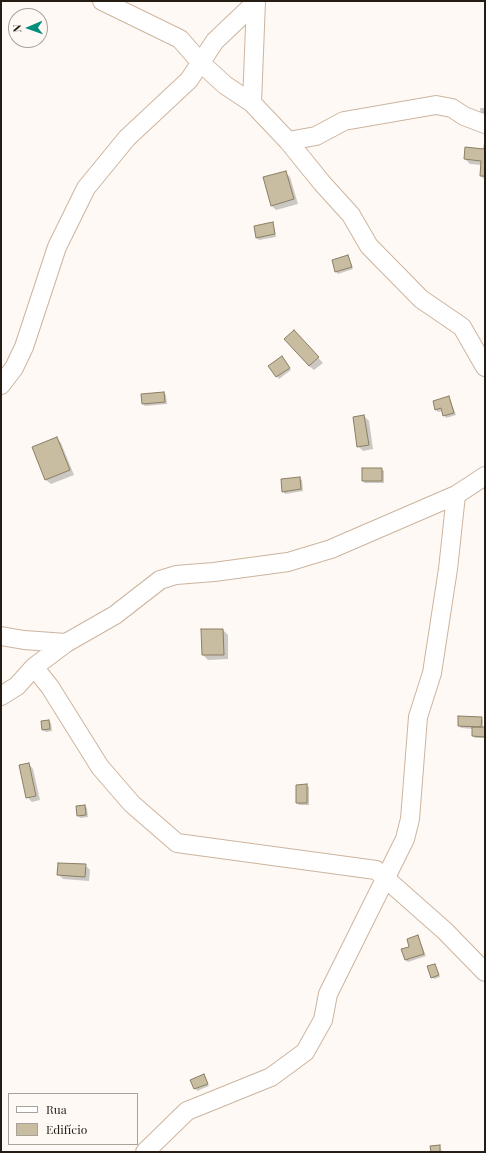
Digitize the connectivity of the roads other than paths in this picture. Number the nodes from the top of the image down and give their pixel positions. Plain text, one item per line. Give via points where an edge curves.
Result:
1 (102, 1) edge
2 (256, 2) edge
3 (201, 62) junction
4 (252, 102) junction
5 (485, 124) edge
6 (288, 141) junction
7 (485, 366) edge
8 (1, 385) edge
9 (485, 476) edge
10 (456, 494) junction
11 (1, 636) edge
12 (66, 643) junction
13 (34, 667) junction
14 (1, 696) edge
15 (384, 877) junction
16 (485, 972) edge
17 (144, 1152) edge

1 - 3 street via 180,39
2 - 3 street via 215,41
2 - 4 street
3 - 4 street via 225,84
3 - 8 street via 189,80 127,138 86,188 57,247 24,348 14,368
4 - 6 street
5 - 6 street via 452,108 436,105 344,120 316,136
6 - 7 street via 351,216 369,246 421,299 462,327
9 - 10 street
10 - 12 street via 331,549 288,562 176,575 160,580 115,615
10 - 15 street via 448,569 432,673 417,722 410,819 405,839
11 - 12 street
12 - 13 street
13 - 14 street via 17,686
13 - 15 street via 50,687 100,767 132,804 177,844 367,868 376,870
15 - 16 street via 445,931
15 - 17 street via 328,994 323,1020 305,1052 271,1077 187,1111

